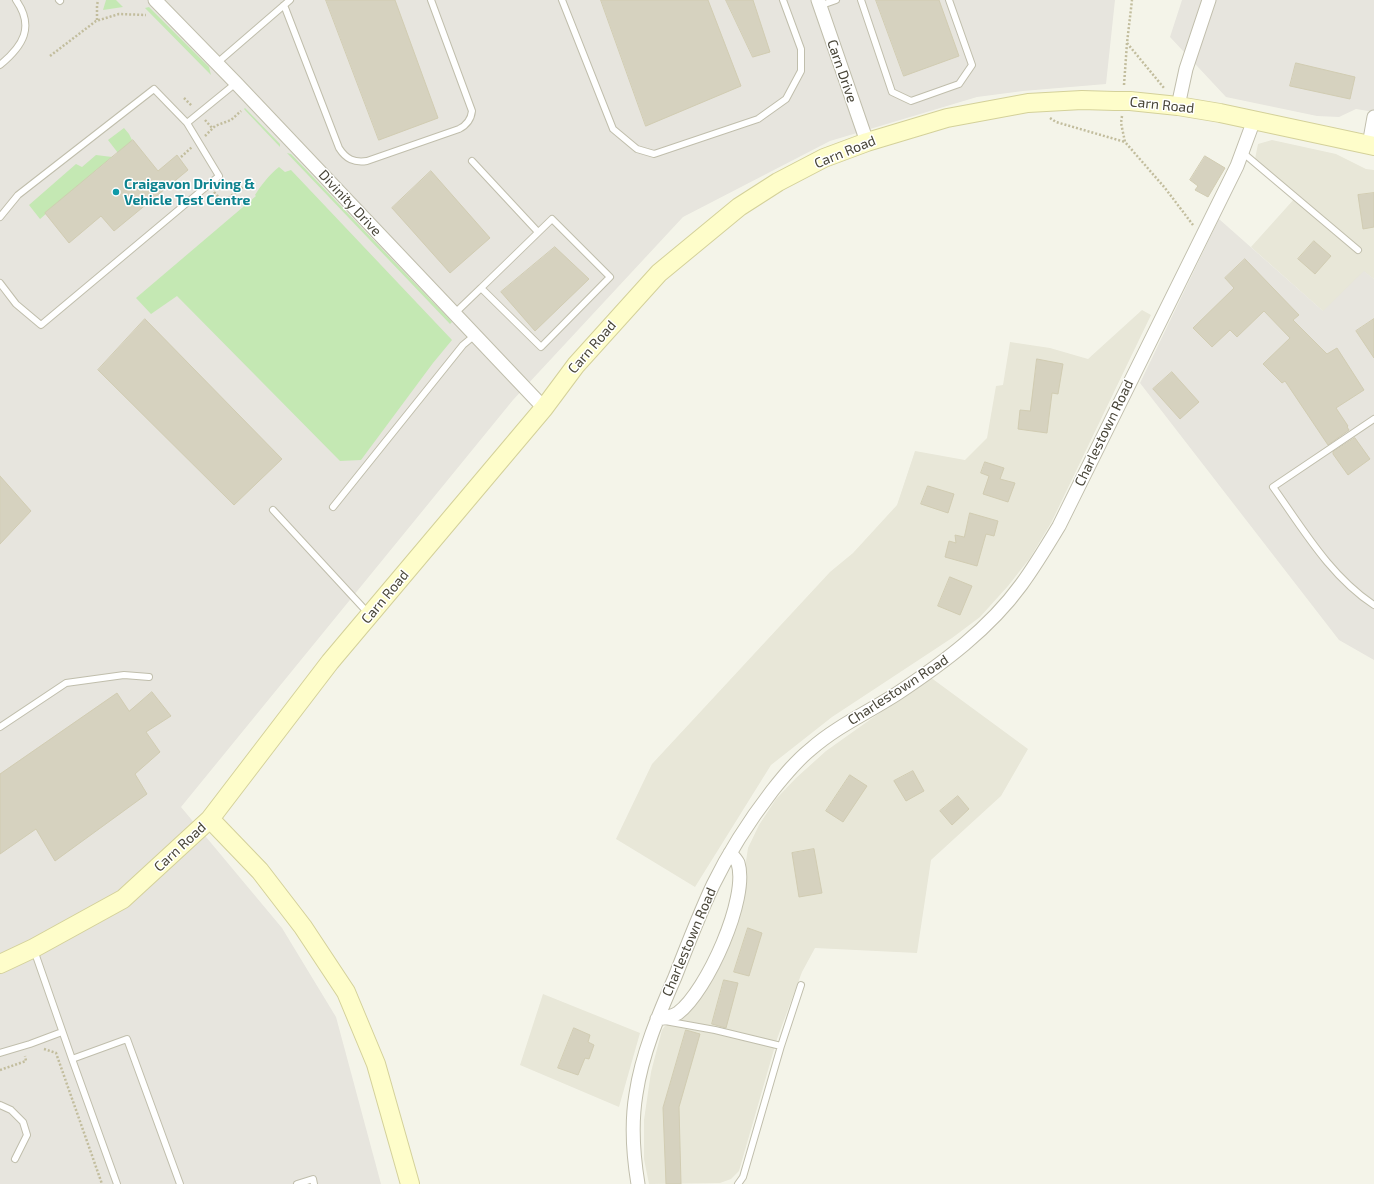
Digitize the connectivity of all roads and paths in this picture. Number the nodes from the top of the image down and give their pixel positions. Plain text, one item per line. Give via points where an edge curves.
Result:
1 (16, 0) edge
2 (98, 0) edge
3 (155, 0) edge
4 (290, 0) edge
5 (431, 0) edge
6 (562, 0) edge
7 (783, 0) edge
8 (836, 0) edge
9 (861, 0) edge
10 (949, 0) edge
11 (1132, 0) edge
12 (1209, 0) edge
13 (818, 3) edge
14 (284, 5) junction
15 (146, 15) dead end
16 (97, 20) junction
17 (1127, 43) junction
18 (50, 56) dead end
19 (217, 63) junction
20 (0, 65) edge
21 (236, 83) junction
22 (1122, 102) junction
23 (1028, 103) junction
24 (1178, 106) junction
25 (242, 111) dead end
26 (1374, 117) edge
27 (1254, 120) junction
28 (187, 123) junction
29 (198, 142) junction
30 (866, 142) junction
31 (1126, 142) junction
32 (1372, 145) edge
33 (1242, 152) junction
34 (181, 157) dead end
35 (472, 160) dead end
36 (208, 185) junction
37 (244, 186) dead end
38 (0, 217) edge
39 (538, 232) junction
40 (1202, 236) junction
41 (1358, 250) dead end
42 (0, 283) edge
43 (481, 288) junction
44 (454, 314) junction
45 (475, 335) junction
46 (544, 408) junction
47 (1374, 419) edge
48 (333, 507) dead end
49 (273, 510) dead end
50 (1374, 605) edge
51 (370, 615) junction
52 (149, 677) dead end
53 (0, 727) edge
54 (210, 819) junction
55 (730, 853) junction
56 (34, 948) junction
57 (0, 964) edge
58 (801, 985) dead end
59 (657, 1019) junction
60 (62, 1032) junction
61 (781, 1046) junction
62 (42, 1048) dead end
63 (29, 1052) dead end
64 (0, 1053) edge
65 (72, 1059) junction
66 (0, 1070) edge
67 (0, 1105) edge
68 (14, 1159) dead end
69 (102, 1184) edge
70 (117, 1184) edge
71 (180, 1184) edge
72 (297, 1184) edge
73 (314, 1184) edge
74 (410, 1184) edge
75 (638, 1184) edge
76 (738, 1184) edge

1 - 20 lane via 22,8 26,26 21,41
2 - 16 path
3 - 19 street, Divinity Drive
4 - 14 lane
5 - 14 lane via 472,111 469,120 459,129 360,162 348,159 339,148
6 - 7 lane via 613,129 637,149 654,154 758,119 786,99 801,71 801,49
8 - 13 lane
9 - 10 lane via 892,92 911,100 958,84 972,65
11 - 17 path
12 - 24 street via 1186,69
13 - 30 street, Carn Drive
14 - 19 lane
15 - 16 path via 119,14
16 - 18 path
17 - 22 path
17 - 24 path
19 - 21 street, Divinity Drive
21 - 28 lane
21 - 44 street, Divinity Drive
22 - 23 main road, Carn Road via 1082,100
22 - 24 main road, Carn Road
22 - 31 path via 1121,123
23 - 30 main road, Carn Road via 947,118
23 - 31 path via 1056,122
24 - 27 main road, Carn Road
25 - 29 path via 231,120 215,126
26 - 32 street
27 - 32 main road, Carn Road
27 - 33 street, Charlestown Road
28 - 29 lane
28 - 38 lane via 154,89 18,195
29 - 34 path
29 - 36 lane via 219,176
30 - 46 main road, Carn Road via 824,158 778,182 739,207 708,232 659,273 576,365
31 - 40 path
33 - 40 street, Charlestown Road
33 - 41 lane
35 - 39 lane
36 - 37 path via 223,202
36 - 42 lane via 40,325 16,304
39 - 43 lane
39 - 43 lane via 552,220 610,277 541,347
40 - 55 street, Charlestown Road via 1059,526 1021,586 983,628 954,652 896,694 830,734 811,749 796,763 753,816
43 - 44 lane
44 - 45 street, Divinity Drive
45 - 46 street, Divinity Drive
45 - 48 lane via 463,345
46 - 51 main road, Carn Road
47 - 50 lane via 1273,487 1316,549 1352,588
49 - 51 lane
51 - 54 main road, Carn Road via 330,662
52 - 53 lane via 124,675 66,683
54 - 56 main road, Carn Road via 123,899
54 - 74 main road via 260,871 303,927 346,992 376,1064
55 - 59 street, Charlestown Road via 713,886
55 - 59 street via 737,861 739,888 729,928 715,962 678,1013
56 - 57 main road, Carn Road
56 - 60 lane
58 - 61 lane
59 - 61 lane
59 - 75 street, Charlestown Road via 639,1076 634,1108 633,1144
60 - 64 lane
60 - 65 lane
61 - 76 lane via 744,1177
62 - 69 path via 56,1053
63 - 66 path via 24,1054 26,1061
65 - 70 lane
65 - 71 lane via 127,1038
67 - 68 lane via 11,1110 23,1122 27,1135
72 - 73 lane via 313,1179

